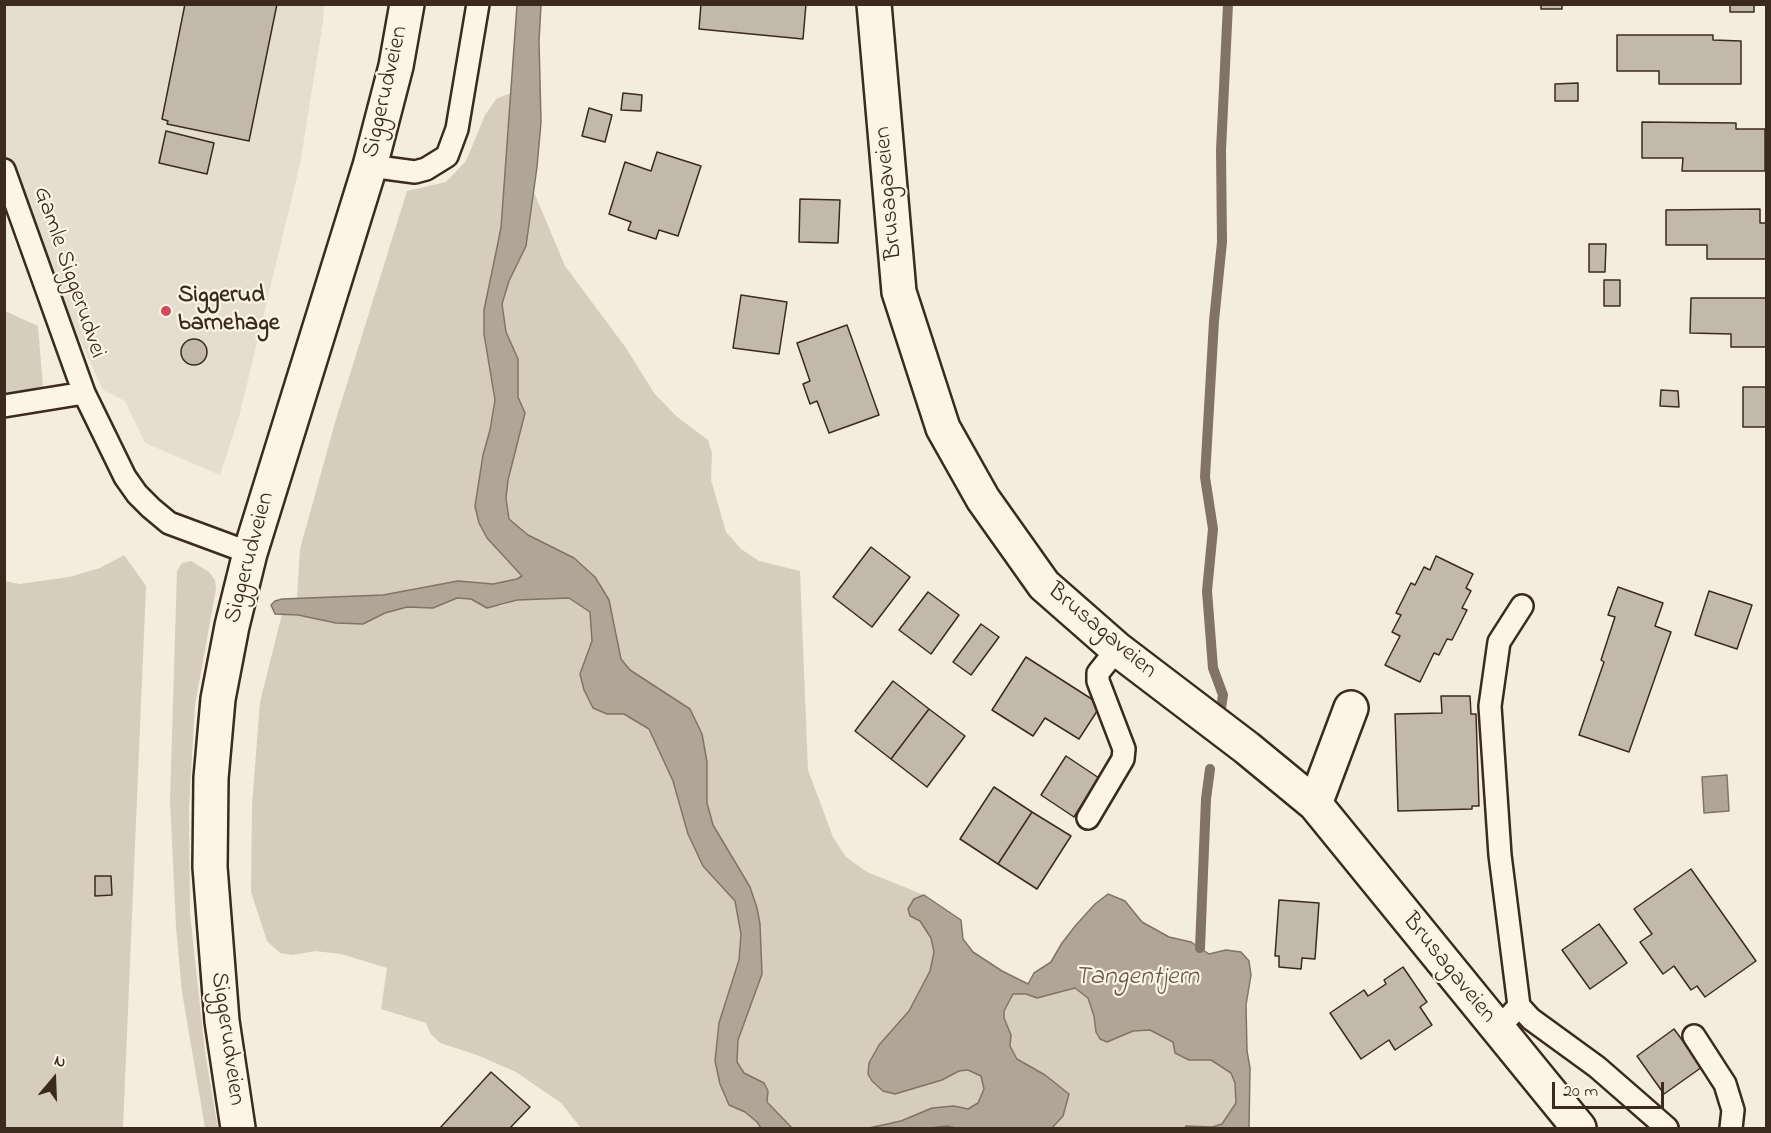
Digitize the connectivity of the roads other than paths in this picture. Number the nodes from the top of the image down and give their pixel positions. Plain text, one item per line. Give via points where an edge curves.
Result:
1 (407, 4) edge
2 (478, 4) edge
3 (874, 4) edge
4 (370, 166) junction
5 (4, 170) edge
6 (84, 393) junction
7 (4, 406) edge
8 (250, 553) junction
9 (1522, 606) dead end
10 (1116, 649) junction
11 (1351, 708) dead end
12 (1315, 804) junction
13 (1088, 818) dead end
14 (1519, 1006) junction
15 (1497, 1030) junction
16 (1694, 1036) dead end
17 (238, 1128) edge
18 (1579, 1128) edge
19 (1667, 1128) edge
20 (1731, 1128) edge

1 - 4 street, Siggerudveien via 396,66
2 - 4 lane via 457,129 447,156 415,171
3 - 10 street, Brusagaveien via 899,292 943,428 983,500 1044,585
4 - 8 street, Siggerudveien
5 - 6 lane, Gamle Siggerudvei
6 - 7 lane
6 - 8 lane, Gamle Siggerudvei via 125,477 144,501 169,523
8 - 17 street, Siggerudveien via 223,670 211,788 210,867 216,962
9 - 14 lane via 1498,642 1490,706 1500,855
10 - 12 street, Brusagaveien
10 - 13 lane via 1098,673 1098,681 1124,749 1123,759
11 - 12 street
12 - 15 street, Brusagaveien
14 - 15 lane
14 - 19 lane, Brusagaveien
15 - 18 street, Brusagaveien
16 - 20 lane via 1725,1084 1733,1110

